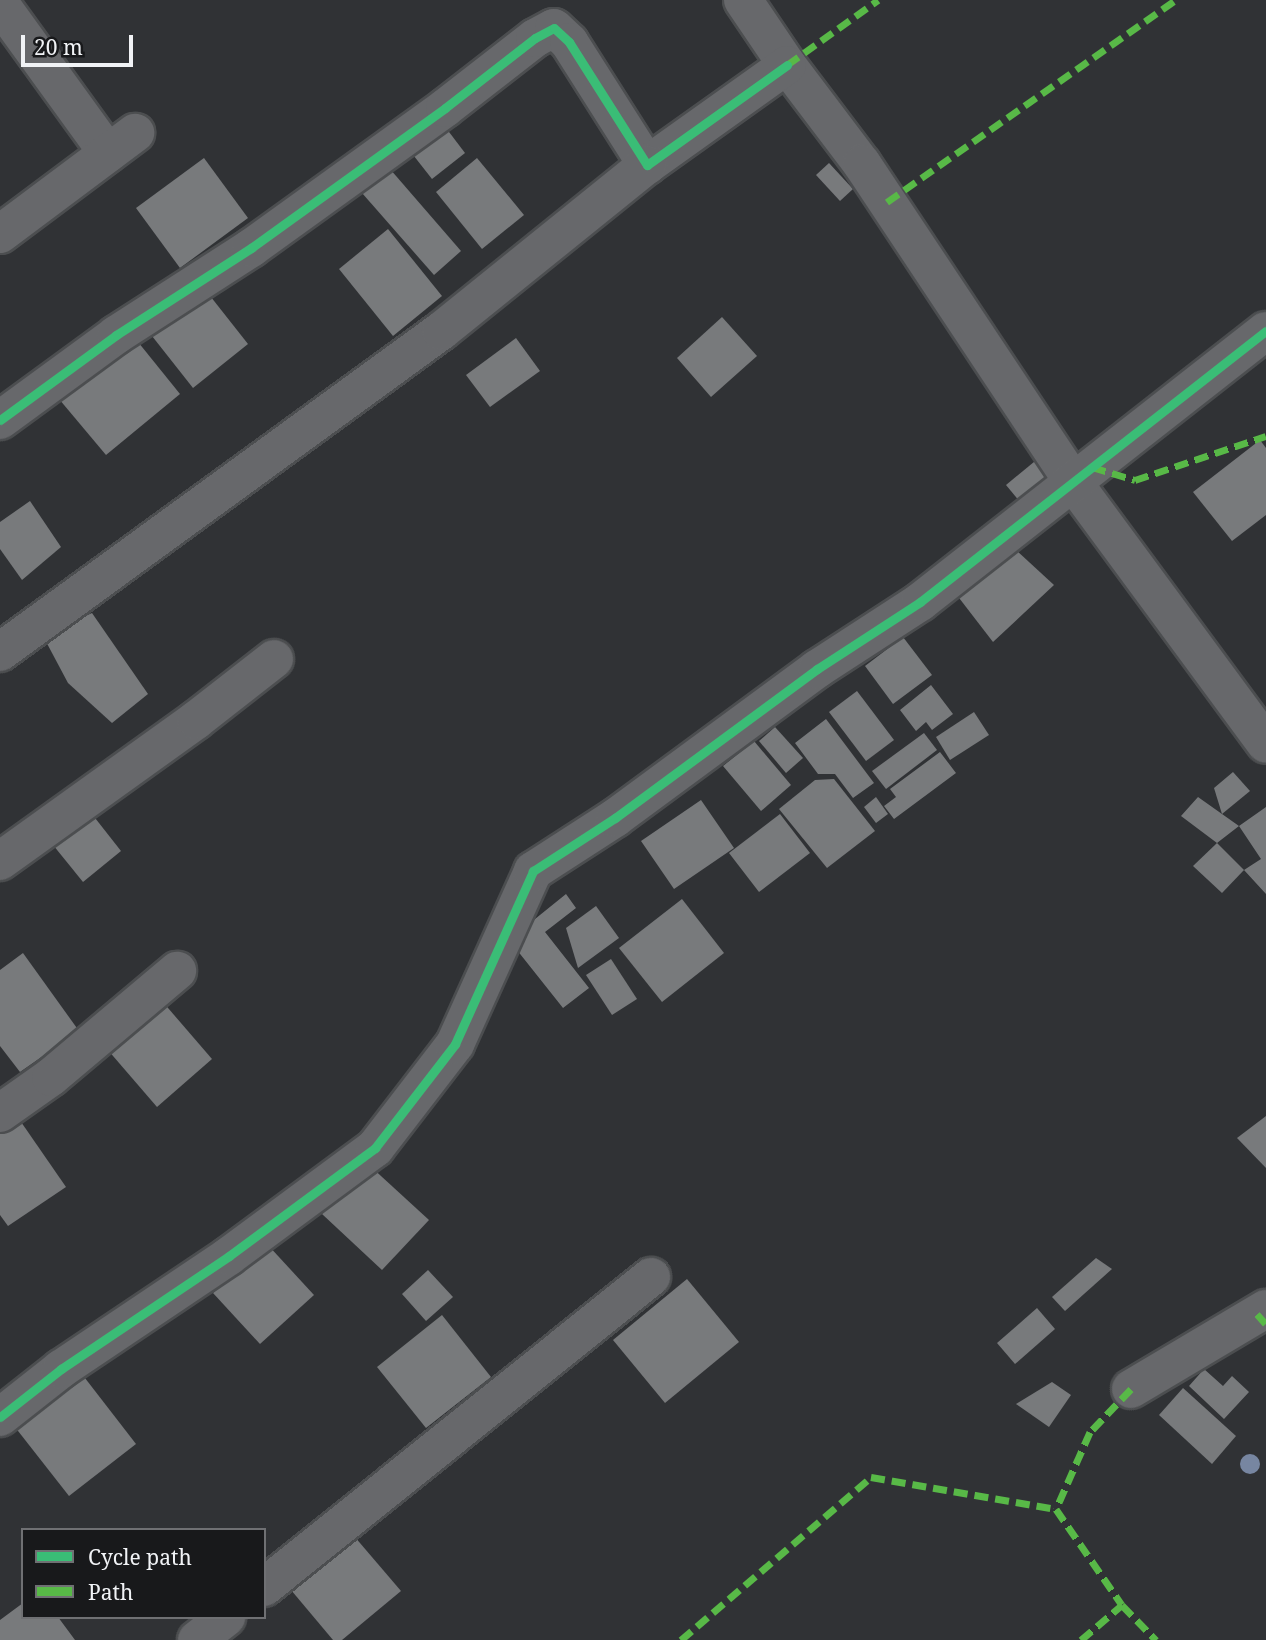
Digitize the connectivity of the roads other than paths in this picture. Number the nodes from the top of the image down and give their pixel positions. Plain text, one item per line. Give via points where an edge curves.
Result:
1 (743, 0) edge
2 (0, 4) edge
3 (787, 65) junction
4 (647, 165) junction
5 (0, 234) edge
6 (1266, 331) edge
7 (0, 420) edge
8 (1073, 482) junction
9 (0, 652) edge
10 (274, 659) dead end
11 (1266, 744) edge
12 (0, 861) edge
13 (177, 971) dead end
14 (0, 1113) edge
15 (651, 1277) dead end
16 (1266, 1308) edge
17 (1131, 1389) dead end
18 (0, 1416) edge
19 (266, 1585) edge
20 (223, 1619) edge
21 (197, 1640) edge

1 - 3 street
2 - 5 street via 121,143
3 - 4 street
3 - 8 street via 862,164
4 - 7 street via 569,42 554,28 251,248 116,335
4 - 9 street via 441,331
6 - 8 street
8 - 11 street
8 - 18 street via 920,602 817,669 615,818 533,871 455,1044 375,1148
10 - 12 street
13 - 14 street via 51,1077
15 - 19 street
16 - 17 street
20 - 21 street

